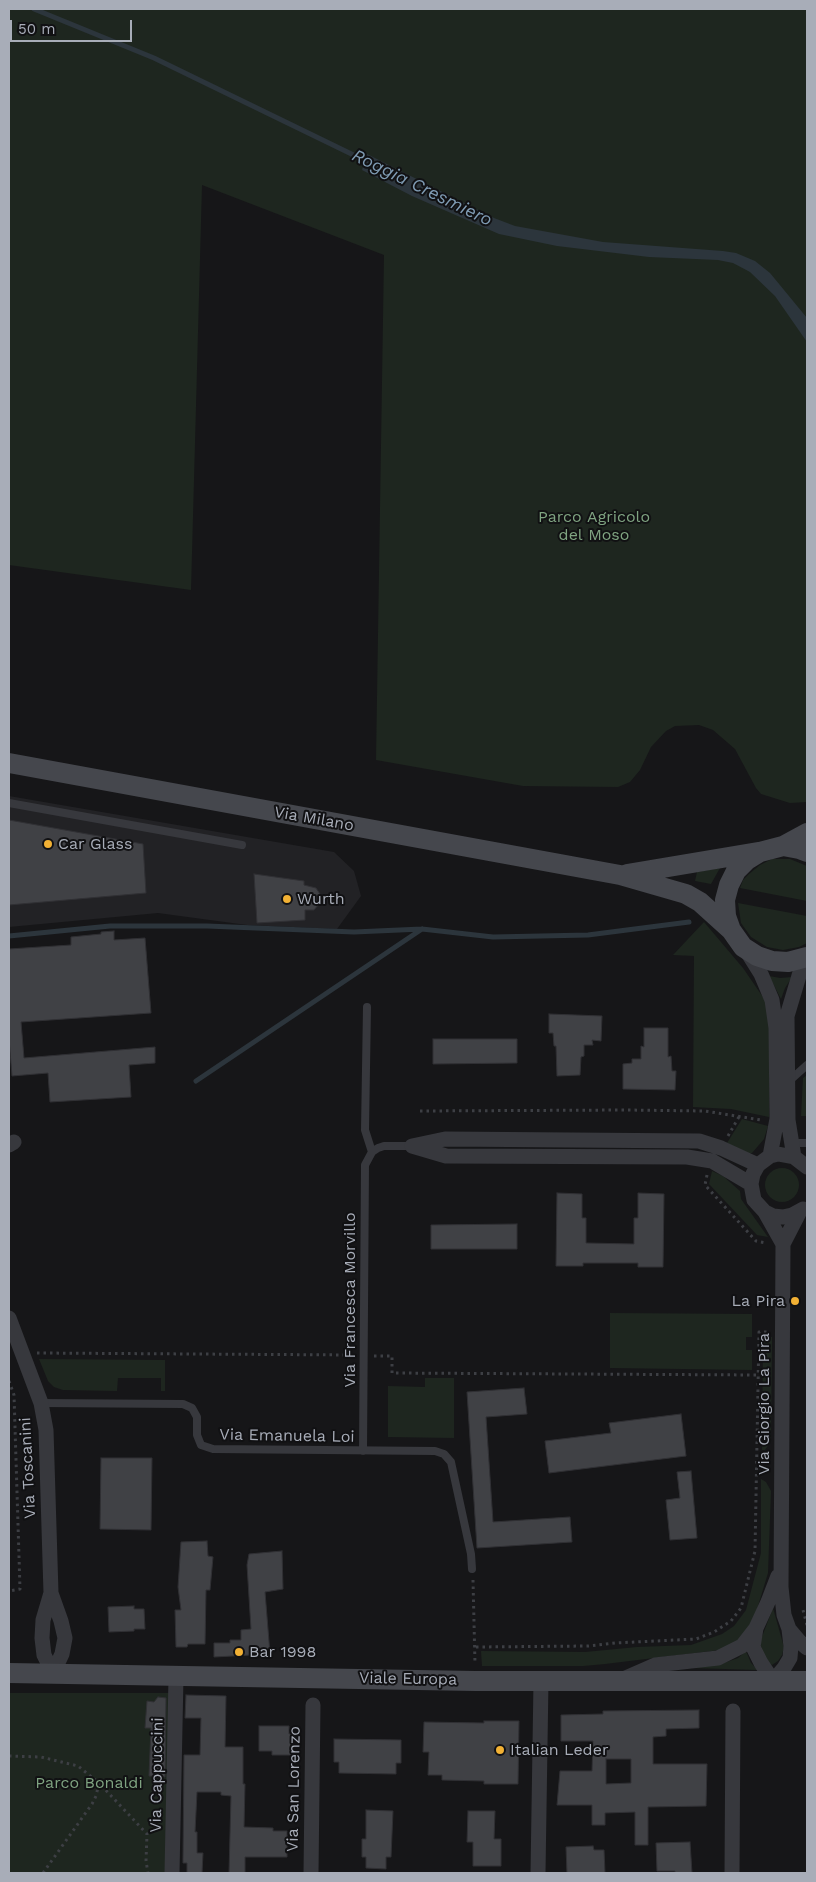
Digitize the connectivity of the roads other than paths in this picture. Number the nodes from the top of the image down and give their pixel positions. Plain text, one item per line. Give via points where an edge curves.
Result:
1 (9, 763) edge
2 (9, 803) edge
3 (807, 833) edge
4 (242, 846) dead end
5 (782, 846) junction
6 (760, 852) junction
7 (807, 852) edge
8 (620, 875) junction
9 (731, 930) junction
10 (743, 947) junction
11 (806, 958) edge
12 (367, 1007) dead end
13 (807, 1065) edge
14 (788, 1082) junction
15 (550, 1139) junction
16 (791, 1139) junction
17 (604, 1140) junction
18 (807, 1145) edge
19 (412, 1146) junction
20 (372, 1152) junction
21 (549, 1157) junction
22 (794, 1157) junction
23 (604, 1158) junction
24 (764, 1161) junction
25 (807, 1167) edge
26 (751, 1184) junction
27 (804, 1208) edge
28 (765, 1212) junction
29 (783, 1244) junction
30 (9, 1318) edge
31 (40, 1403) junction
32 (363, 1451) junction
33 (781, 1565) junction
34 (472, 1569) road end
35 (51, 1593) junction
36 (756, 1628) junction
37 (789, 1629) junction
38 (807, 1648) edge
39 (9, 1673) edge
40 (53, 1674) junction
41 (176, 1677) junction
42 (541, 1681) junction
43 (617, 1681) junction
44 (773, 1681) junction
45 (807, 1681) edge
46 (313, 1705) dead end
47 (733, 1711) dead end
48 (172, 1873) edge
49 (311, 1873) edge
50 (538, 1873) edge
51 (732, 1873) edge

1 - 8 main road, Via Milano
2 - 4 lane
3 - 5 main road
5 - 6 main road, Via Milano
5 - 7 main road, Via Milano
6 - 8 main road, Via Milano
6 - 9 main road, Via Milano via 741,865 729,885 725,900
8 - 9 main road, Via Milano via 686,894
9 - 10 main road, Via Milano
10 - 11 main road, Via Milano via 772,962
10 - 24 street via 761,974 772,1000 776,1028 776,1122
11 - 14 street via 787,1016
12 - 20 lane via 365,1130
13 - 14 lane
14 - 16 street
15 - 17 street
15 - 19 street via 445,1139
15 - 21 street
16 - 18 lane
16 - 22 street
17 - 23 street
17 - 24 street via 699,1141
18 - 22 lane
19 - 20 lane via 384,1146
19 - 21 street via 446,1156
20 - 32 lane, Via Francesca Morvillo via 365,1165
21 - 23 street
22 - 24 street via 778,1154
22 - 25 street
23 - 26 street via 687,1157 712,1161
24 - 26 street via 753,1174
26 - 28 street via 754,1200
27 - 28 street via 792,1216 773,1216
27 - 29 street, Via Giorgio La Pira
28 - 29 street
29 - 33 street, Via Giorgio La Pira
30 - 31 street, Via Toscanini
31 - 32 lane, Via Emanuela Loi via 183,1404 192,1408 197,1417 197,1435 201,1445 213,1450
31 - 35 street, Via Toscanini via 46,1430
32 - 34 lane, Via Emanuela Loi via 435,1451 444,1454 451,1462
33 - 36 street
33 - 37 street via 784,1615
35 - 40 street, Via Toscanini via 43,1620 42,1638 44,1655
35 - 40 street, Via Toscanini via 65,1638
36 - 43 street via 742,1646 718,1658 655,1665
36 - 44 street via 753,1647
37 - 38 street
37 - 44 street via 790,1658
39 - 40 main road, Viale Europa
40 - 41 main road, Viale Europa
41 - 42 main road, Viale Europa
41 - 48 street, Via Cappuccini
42 - 43 main road, Viale Europa
42 - 50 street
43 - 44 main road, Viale Europa
44 - 45 main road, Viale Europa
46 - 49 street, Via San Lorenzo
47 - 51 street

